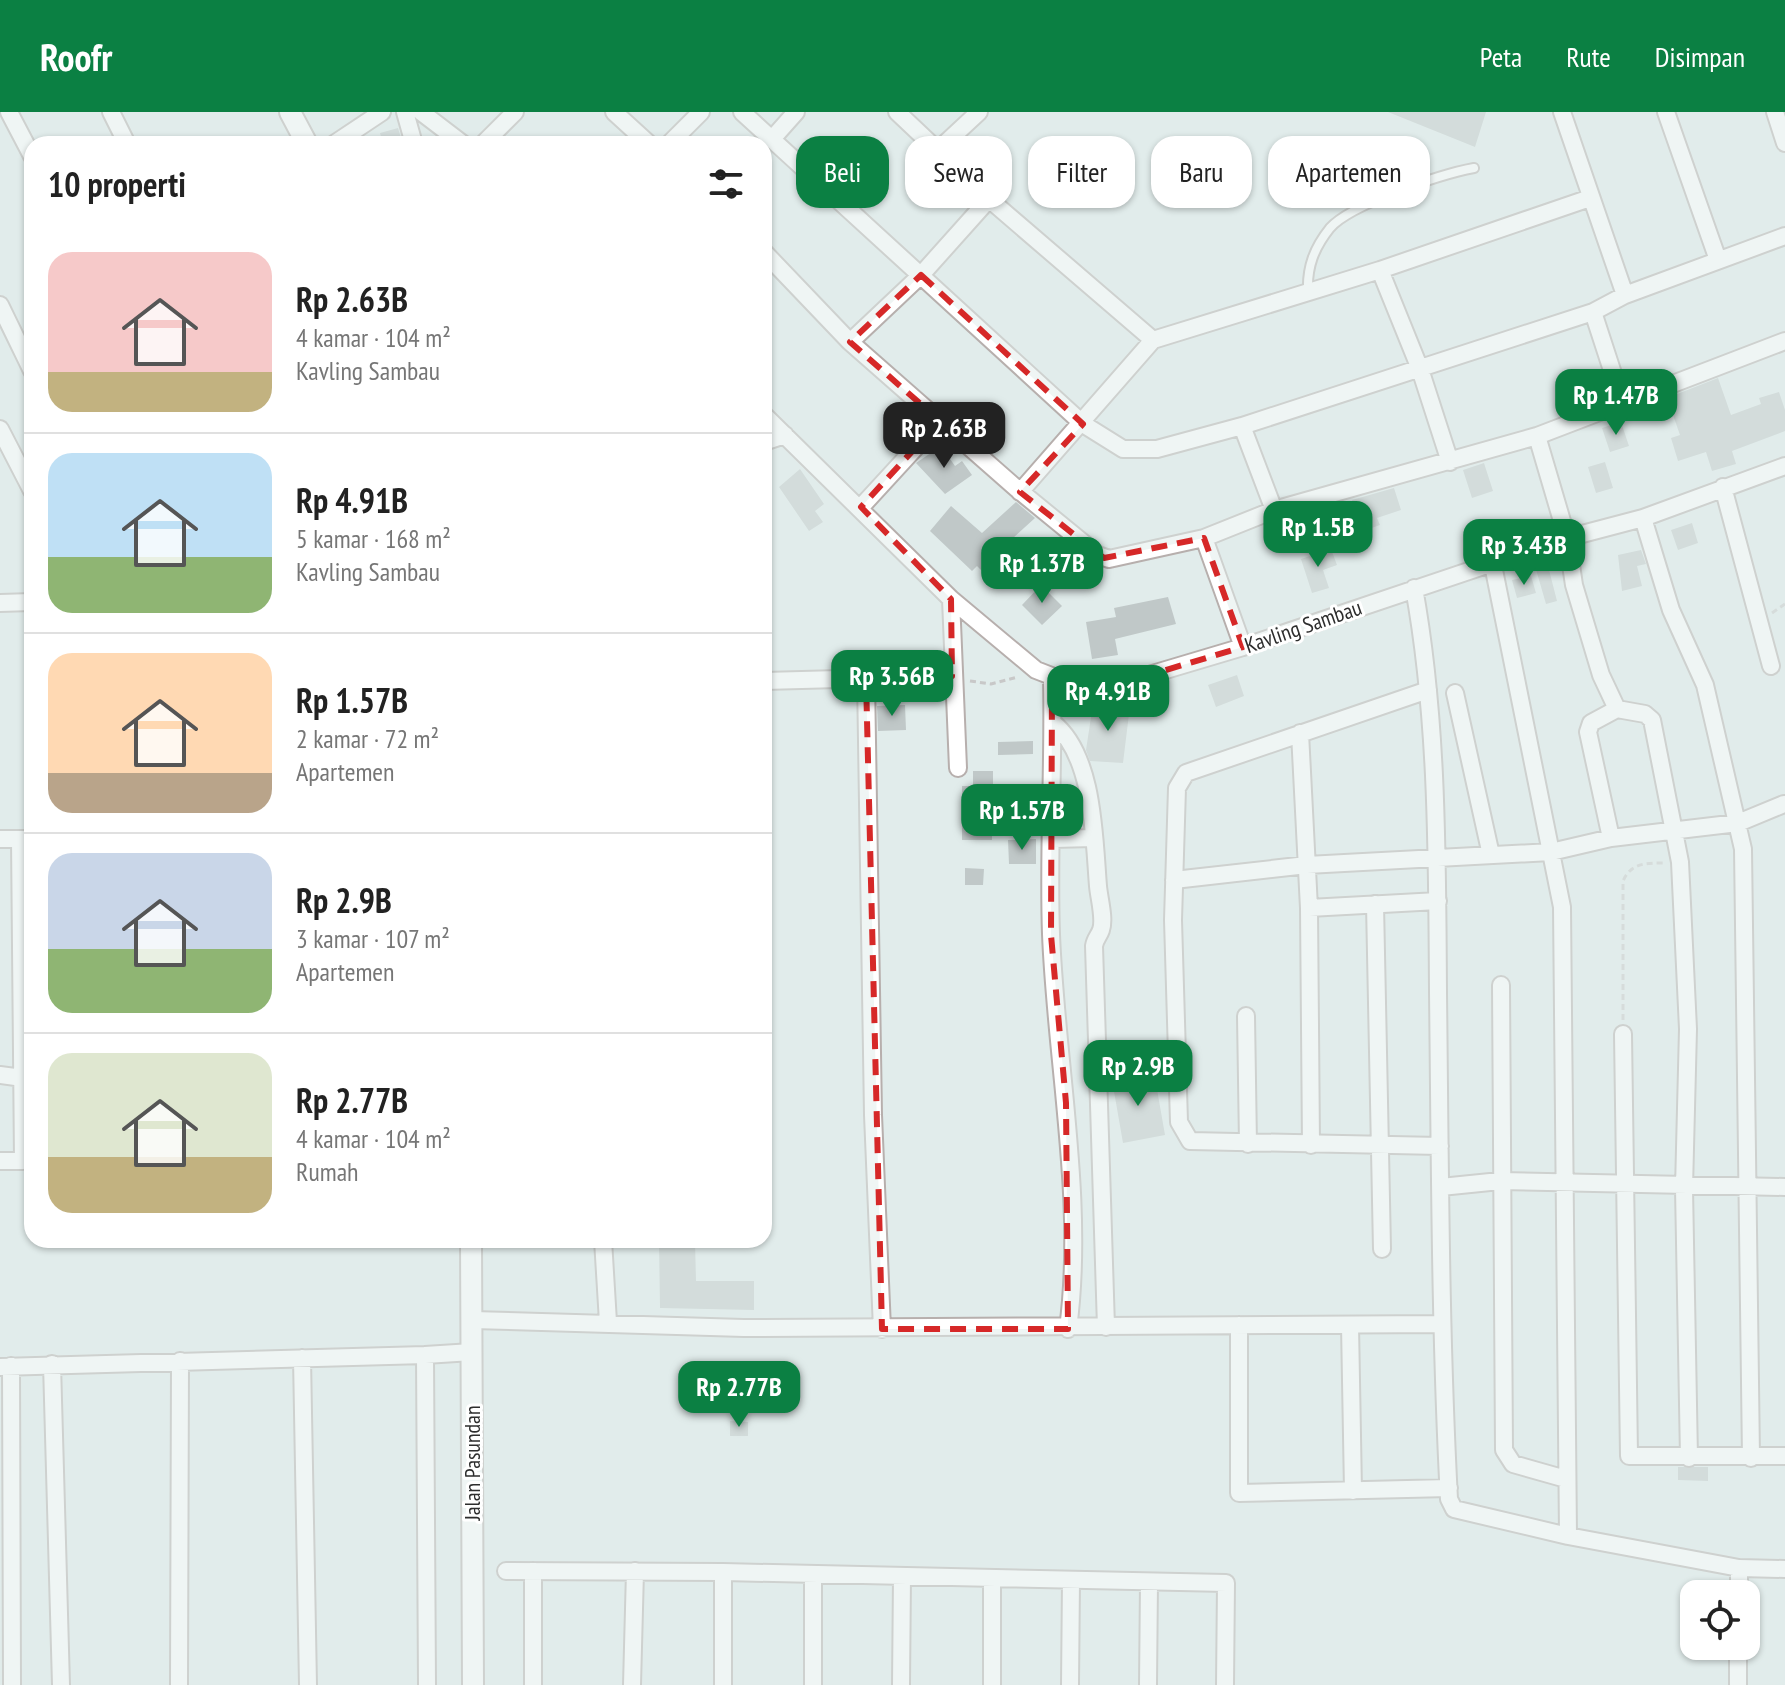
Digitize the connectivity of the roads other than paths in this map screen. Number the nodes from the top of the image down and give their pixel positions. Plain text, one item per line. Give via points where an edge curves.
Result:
1 (9, 112) edge
2 (111, 112) edge
3 (290, 112) edge
4 (382, 112) edge
5 (405, 112) edge
6 (421, 112) edge
7 (515, 112) edge
8 (614, 112) edge
9 (701, 112) edge
10 (742, 112) edge
11 (796, 112) edge
12 (897, 112) edge
13 (979, 112) edge
14 (1562, 112) edge
15 (1666, 112) edge
16 (1780, 119) edge
17 (123, 136) edge
18 (303, 136) edge
19 (346, 136) edge
20 (412, 136) edge
21 (452, 136) edge
22 (491, 136) edge
23 (640, 136) edge
24 (677, 136) edge
25 (769, 136) edge
26 (922, 136) edge
27 (953, 136) edge
28 (772, 139) joint
29 (24, 141) edge
30 (1785, 143) edge
31 (1474, 168) dead end
32 (1590, 198) junction
33 (981, 208) edge
34 (999, 208) edge
35 (1785, 236) edge
36 (772, 260) edge
37 (1718, 260) junction
38 (1380, 270) junction
39 (921, 275) junction
40 (1308, 292) junction
41 (1625, 295) junction
42 (0, 305) edge
43 (1593, 312) junction
44 (1153, 340) junction
45 (1785, 341) edge
46 (850, 342) junction
47 (24, 354) edge
48 (1420, 369) junction
49 (1622, 401) junction
50 (940, 421) junction
51 (772, 423) edge
52 (1083, 424) junction
53 (1242, 426) junction
54 (0, 429) edge
55 (785, 435) junction
56 (1537, 436) junction
57 (772, 439) edge
58 (1450, 462) junction
59 (1785, 466) edge
60 (24, 476) edge
61 (1723, 487) junction
62 (1020, 492) junction
63 (861, 507) junction
64 (1274, 510) junction
65 (1643, 518) junction
66 (1204, 538) junction
67 (1567, 538) junction
68 (1493, 565) junction
69 (1414, 588) junction
70 (951, 599) junction
71 (24, 602) edge
72 (0, 603) edge
73 (1243, 647) junction
74 (1771, 666) dead end
75 (952, 676) junction
76 (866, 679) junction
77 (1052, 679) junction
78 (772, 681) edge
79 (1428, 690) junction
80 (1455, 693) dead end
81 (1617, 709) junction
82 (1053, 723) junction
83 (1300, 733) junction
84 (958, 768) dead end
85 (1784, 804) edge
86 (1738, 823) junction
87 (1672, 832) junction
88 (1094, 838) junction
89 (1611, 838) junction
90 (0, 839) edge
91 (24, 839) edge
92 (1052, 839) junction
93 (1551, 852) junction
94 (1491, 855) junction
95 (1436, 859) junction
96 (1307, 865) junction
97 (1174, 880) junction
98 (1438, 901) junction
99 (1375, 904) junction
100 (1309, 908) junction
101 (1501, 985) dead end
102 (1246, 1016) dead end
103 (1623, 1034) road end
104 (0, 1075) edge
105 (24, 1078) edge
106 (24, 1140) edge
107 (1248, 1144) junction
108 (1311, 1145) junction
109 (1380, 1146) junction
110 (1440, 1146) junction
111 (0, 1161) edge
112 (1500, 1181) junction
113 (1565, 1182) junction
114 (1624, 1186) junction
115 (1441, 1187) junction
116 (1785, 1187) edge
117 (1684, 1188) junction
118 (1747, 1188) junction
119 (471, 1248) edge
120 (603, 1248) edge
121 (1382, 1249) dead end
122 (472, 1320) junction
123 (608, 1322) junction
124 (1442, 1324) junction
125 (1239, 1325) junction
126 (1350, 1325) junction
127 (1106, 1327) junction
128 (882, 1329) junction
129 (1068, 1329) junction
130 (472, 1352) junction
131 (425, 1355) junction
132 (302, 1358) junction
133 (180, 1361) junction
134 (52, 1364) junction
135 (6, 1367) edge
136 (1785, 1456) edge
137 (1689, 1458) junction
138 (1751, 1458) junction
139 (1566, 1479) junction
140 (1449, 1488) junction
141 (1353, 1491) junction
142 (1568, 1536) junction
143 (1739, 1568) junction
144 (1785, 1569) edge
145 (506, 1571) dead end
146 (533, 1571) junction
147 (635, 1571) junction
148 (723, 1572) junction
149 (813, 1574) junction
150 (902, 1576) junction
151 (992, 1578) junction
152 (1071, 1580) junction
153 (1739, 1580) edge
154 (1149, 1582) junction
155 (1738, 1660) edge
156 (12, 1685) edge
157 (61, 1685) edge
158 (179, 1685) edge
159 (308, 1685) edge
160 (427, 1685) edge
161 (473, 1685) edge
162 (533, 1685) edge
163 (632, 1685) edge
164 (723, 1685) edge
165 (813, 1685) edge
166 (901, 1685) edge
167 (992, 1685) edge
168 (1070, 1685) edge
169 (1148, 1685) edge
170 (1225, 1685) edge
171 (1738, 1685) edge

1 - 29 street
2 - 17 street
3 - 18 street
4 - 19 street
5 - 20 street
6 - 21 street
7 - 22 street
8 - 23 street
9 - 24 street
10 - 25 street
11 - 28 street
12 - 26 street
13 - 27 street
14 - 32 street
15 - 37 street
16 - 30 street
28 - 39 street
31 - 40 lane via 1364,207 1332,226 1313,254
32 - 38 street
32 - 41 street
33 - 39 street
34 - 44 street
35 - 37 street
36 - 46 street
37 - 41 street
38 - 40 street
38 - 48 street
39 - 46 street
39 - 52 street
40 - 44 street
41 - 43 street
42 - 47 street
43 - 48 street
43 - 49 street
44 - 52 street
45 - 49 street
46 - 50 street
48 - 53 street
48 - 58 street
49 - 56 street
50 - 62 street
50 - 63 street
51 - 55 street, Kavling Sambau
52 - 53 street via 1123,449 1145,451
52 - 62 street
53 - 64 street
54 - 60 street
55 - 57 street
55 - 63 street, Kavling Sambau
56 - 58 street
56 - 67 street
58 - 64 street
59 - 61 street, Kavling Sambau
61 - 65 street, Kavling Sambau
61 - 74 street
62 - 66 street via 1104,558 1122,559
63 - 70 street, Kavling Sambau
64 - 66 street
65 - 67 street, Kavling Sambau
65 - 86 street via 1671,610 1705,685
66 - 73 street
67 - 68 street, Kavling Sambau
67 - 81 street via 1574,585
68 - 69 street, Kavling Sambau
68 - 93 street
69 - 73 street, Kavling Sambau
69 - 79 street
70 - 75 street
70 - 77 street, Kavling Sambau
71 - 72 street
73 - 77 street, Kavling Sambau via 1112,686
75 - 76 street
75 - 84 street
76 - 78 street
76 - 128 street
77 - 82 street
79 - 83 street
79 - 95 street
80 - 94 street
81 - 87 street via 1652,720
81 - 89 street via 1591,723 1588,732
82 - 88 street via 1067,733 1077,756
82 - 92 street
83 - 96 street
83 - 97 street via 1191,769 1182,777 1177,788
85 - 86 street
86 - 87 street
86 - 118 street via 1746,878
87 - 89 street
87 - 117 street via 1680,862 1688,1029
88 - 92 street
88 - 127 street via 1101,930 1094,946
89 - 93 street
90 - 91 street
92 - 129 street via 1051,935 1071,1240
93 - 94 street
93 - 113 street via 1562,907
94 - 95 street
95 - 96 street
95 - 98 street
96 - 97 street
96 - 100 street
97 - 107 street via 1180,1129 1197,1143
98 - 99 street
98 - 110 street
99 - 100 street
99 - 109 street
100 - 108 street
101 - 112 street
102 - 107 street
103 - 114 street
104 - 105 street
106 - 111 street via 23,1161
107 - 108 street
108 - 109 street
109 - 110 street
109 - 121 street
110 - 115 street
112 - 113 street
112 - 115 street
112 - 139 street via 1504,1450 1513,1464
113 - 114 street
113 - 139 street
114 - 117 street
114 - 137 street via 1627,1449 1632,1459
115 - 124 street
116 - 118 street
117 - 118 street
117 - 137 street
118 - 138 street
119 - 122 street, Jalan Pasundan
120 - 123 street
122 - 123 street
122 - 130 street, Jalan Pasundan
123 - 128 street
124 - 126 street
124 - 140 street
125 - 126 street
125 - 127 street
125 - 141 street via 1239,1493
126 - 141 street
127 - 129 street
128 - 129 street
130 - 131 street
130 - 161 street, Jalan Pasundan
131 - 132 street
131 - 160 street
132 - 133 street
132 - 159 street
133 - 134 street
133 - 158 street
134 - 135 street
134 - 157 street
135 - 156 street
136 - 138 street
137 - 138 street
139 - 142 street
140 - 141 street
140 - 142 street via 1454,1509
142 - 143 street
143 - 144 street
143 - 153 street
145 - 146 street
146 - 147 street
146 - 162 street
147 - 148 street
147 - 163 street
148 - 149 street
148 - 164 street
149 - 150 street
149 - 165 street
150 - 151 street
150 - 166 street
151 - 152 street
151 - 167 street
152 - 154 street
152 - 168 street
154 - 169 street
154 - 170 street via 1226,1583
155 - 171 street

